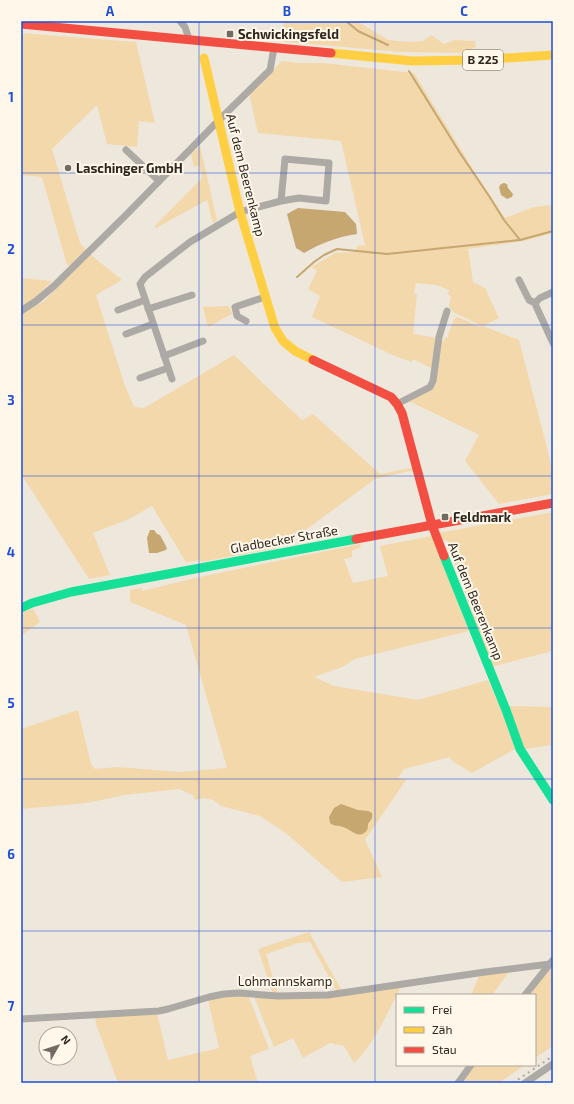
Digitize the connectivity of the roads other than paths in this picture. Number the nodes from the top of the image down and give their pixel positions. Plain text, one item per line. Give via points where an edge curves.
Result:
1 (180, 21) edge
2 (21, 24) edge
3 (189, 39) junction
4 (274, 48) junction
5 (553, 55) edge
6 (204, 58) dead end
7 (219, 120) junction
8 (126, 150) dead end
9 (159, 181) junction
10 (281, 201) junction
11 (240, 212) junction
12 (519, 280) dead end
13 (553, 292) edge
14 (192, 295) dead end
15 (265, 297) junction
16 (145, 300) junction
17 (535, 303) junction
18 (148, 309) junction
19 (118, 310) dead end
20 (21, 311) edge
21 (447, 311) dead end
22 (246, 321) dead end
23 (153, 324) junction
24 (126, 334) dead end
25 (203, 341) dead end
26 (553, 343) edge
27 (164, 356) junction
28 (168, 368) junction
29 (140, 378) dead end
30 (172, 379) dead end
31 (397, 404) junction
32 (553, 503) edge
33 (432, 525) junction
34 (21, 608) edge
35 (553, 800) edge
36 (552, 962) edge
37 (526, 994) edge
38 (21, 1019) edge
39 (553, 1064) edge
40 (470, 1066) edge
41 (458, 1083) edge
42 (525, 1083) edge

1 - 3 street
2 - 3 main road, B 225
3 - 4 main road, B 225
4 - 5 main road, B 225 via 412,60 476,60
4 - 7 street via 270,70
6 - 7 main road, Auf dem Beerenkamp
7 - 9 street
7 - 11 main road, Auf dem Beerenkamp
8 - 9 street
9 - 20 street via 47,292
10 - 10 street via 299,198 326,201 329,163 285,159
10 - 11 street
11 - 15 main road, Auf dem Beerenkamp
11 - 16 street via 190,242 145,277 140,284
12 - 17 street via 529,300
13 - 17 street
14 - 18 street
15 - 22 street via 235,307 237,316
15 - 31 main road, Auf dem Beerenkamp via 275,328 283,341 295,351 391,397
16 - 18 street
16 - 19 street
17 - 26 street
18 - 23 street
21 - 31 street via 430,387
23 - 24 street
23 - 27 street
25 - 27 street
27 - 28 street
28 - 29 street
28 - 30 street
31 - 33 main road, Auf dem Beerenkamp via 402,413
32 - 33 main road, Gladbecker Straße
33 - 34 main road, Gladbecker Straße via 71,592
33 - 35 main road, Auf dem Beerenkamp via 520,749
36 - 37 street
36 - 38 street, Lohmannskamp via 328,995 277,996 239,993 209,997 159,1011
39 - 42 street
40 - 41 street

